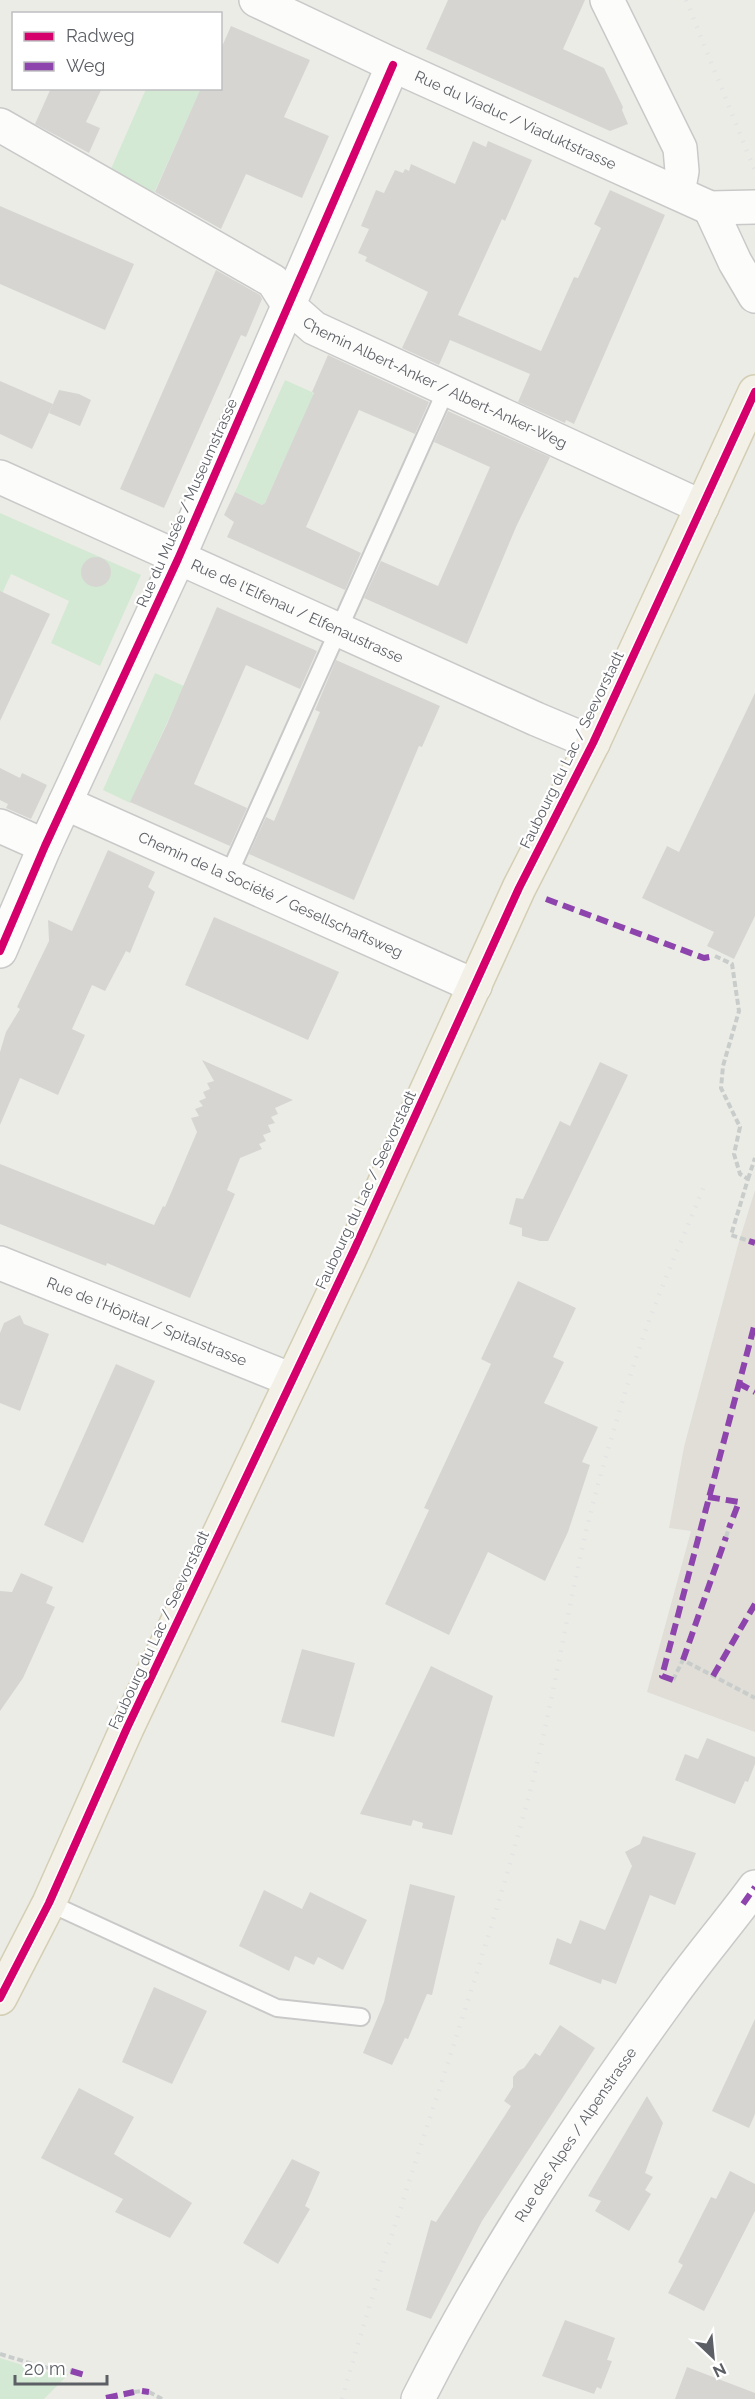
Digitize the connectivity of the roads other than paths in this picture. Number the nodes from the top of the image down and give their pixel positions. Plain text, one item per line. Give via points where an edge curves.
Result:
1 (607, 0) edge
2 (266, 2) edge
3 (393, 64) junction
4 (0, 124) edge
5 (678, 193) junction
6 (755, 207) edge
7 (710, 208) junction
8 (755, 296) edge
9 (289, 306) junction
10 (447, 388) junction
11 (755, 392) edge
12 (0, 477) edge
13 (702, 507) junction
14 (178, 559) junction
15 (338, 629) junction
16 (593, 743) junction
17 (65, 803) junction
18 (0, 826) edge
19 (45, 846) junction
20 (228, 876) junction
21 (0, 951) edge
22 (475, 986) junction
23 (0, 1263) edge
24 (292, 1380) junction
25 (755, 1887) edge
26 (49, 1903) junction
27 (0, 1998) edge
28 (361, 2017) dead end
29 (418, 2399) edge

1 - 5 street via 680,147 682,171
2 - 3 street, Rue du Viaduc / Viaduktstrasse
3 - 5 street, Rue du Viaduc / Viaduktstrasse
3 - 9 street, Rue du Musée / Museumstrasse
4 - 9 street, Chemin Albert-Anker / Albert-Anker-Weg via 273,281
5 - 7 street, Rue du Viaduc / Viaduktstrasse
6 - 7 street, Rue du Viaduc / Viaduktstrasse
7 - 8 street
9 - 10 street, Chemin Albert-Anker / Albert-Anker-Weg via 314,328
9 - 14 street, Rue du Musée / Museumstrasse
10 - 13 street, Chemin Albert-Anker / Albert-Anker-Weg
10 - 15 lane
11 - 13 main road, Faubourg du Lac / Seevorstadt
12 - 14 street, Rue de l'Elfenau / Elfenaustrasse
13 - 16 main road, Faubourg du Lac / Seevorstadt
14 - 15 street, Rue de l'Elfenau / Elfenaustrasse
14 - 17 street, Rue du Musée / Museumstrasse
15 - 16 street, Rue de l'Elfenau / Elfenaustrasse
15 - 20 lane
16 - 22 main road, Faubourg du Lac / Seevorstadt via 519,888
17 - 19 street, Rue du Musée / Museumstrasse
17 - 20 street, Chemin de la Société / Gesellschaftsweg
18 - 19 street
19 - 21 street, Rue du Musée / Museumstrasse
20 - 22 street, Chemin de la Société / Gesellschaftsweg
22 - 24 main road, Faubourg du Lac / Seevorstadt
23 - 24 street, Rue de l'Hôpital / Spitalstrasse
24 - 26 main road, Faubourg du Lac / Seevorstadt via 127,1728
25 - 29 street, Rue des Alpes / Alpenstrasse via 603,2092 498,2252
26 - 27 main road, Faubourg du Lac / Seevorstadt
26 - 28 lane via 277,2008

